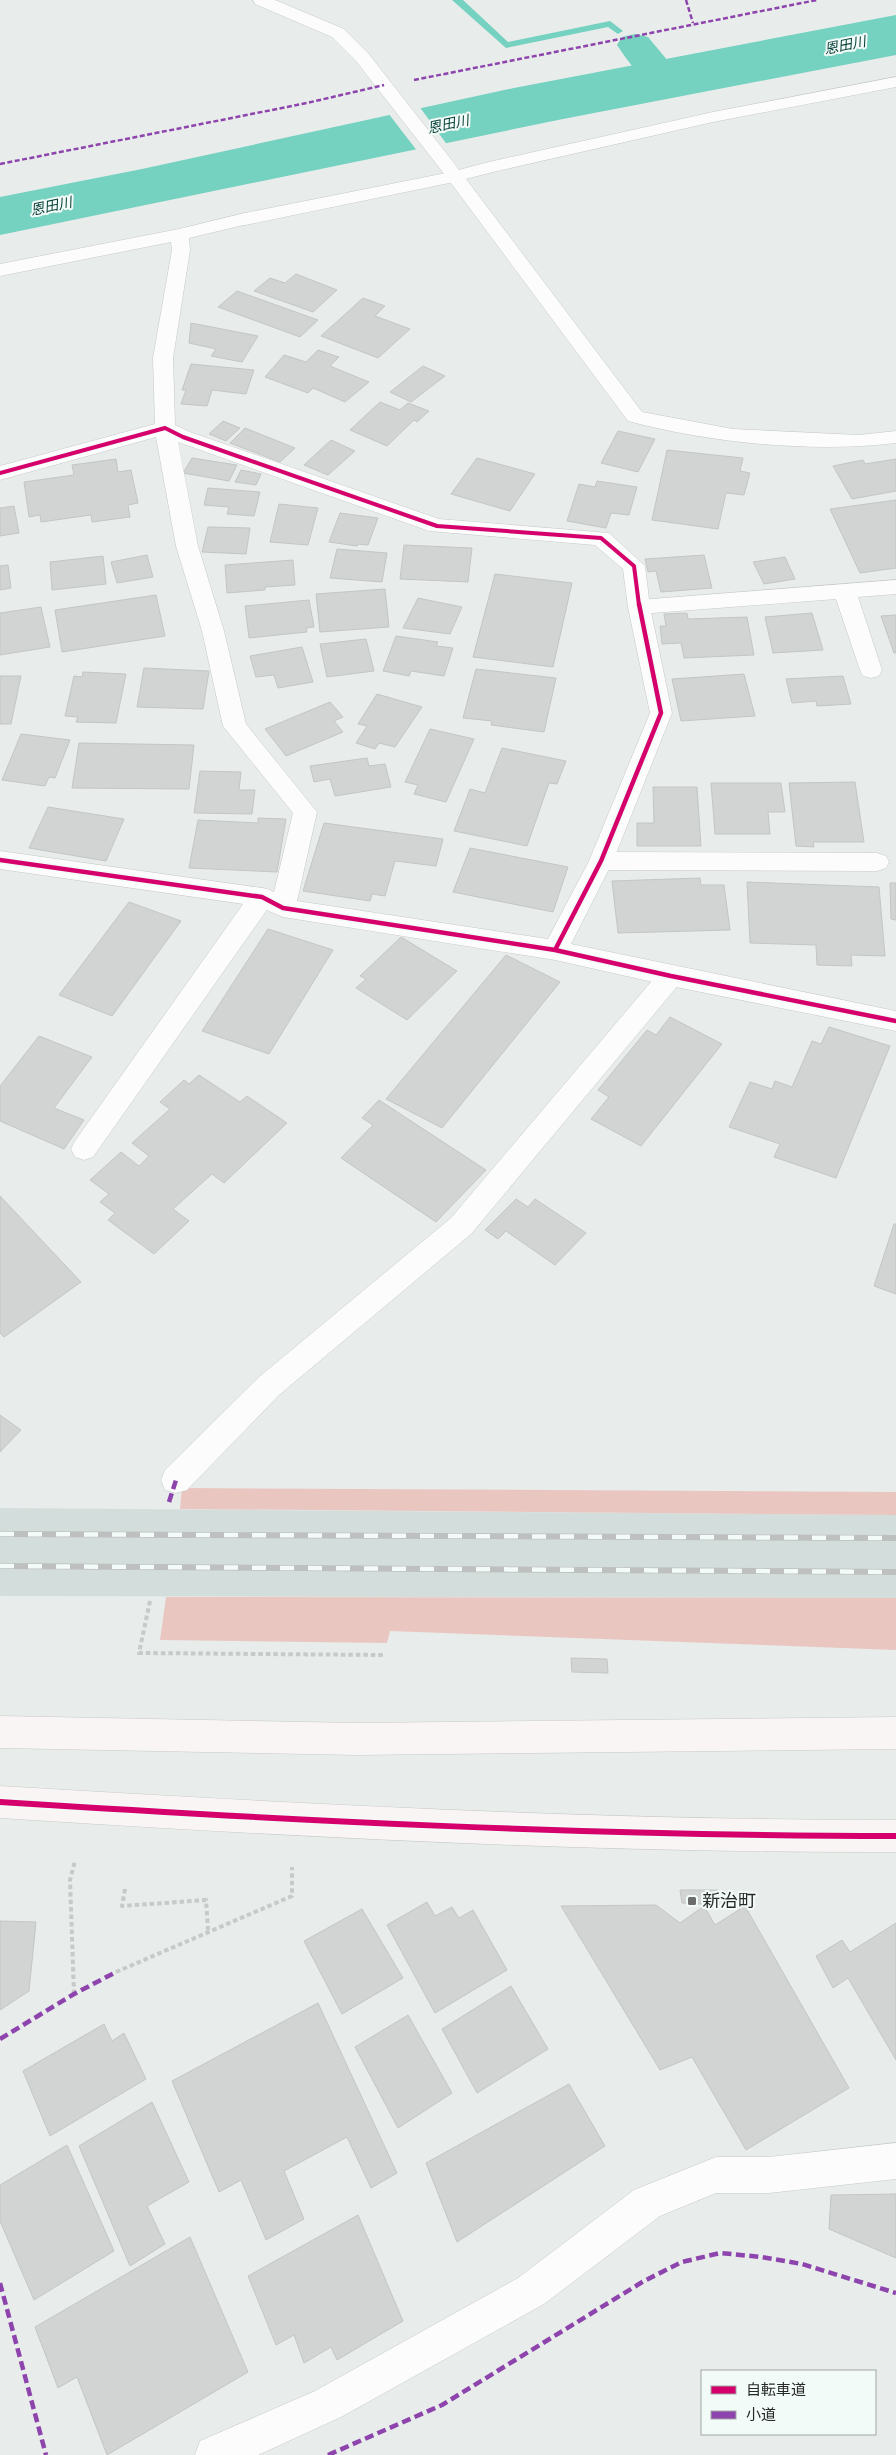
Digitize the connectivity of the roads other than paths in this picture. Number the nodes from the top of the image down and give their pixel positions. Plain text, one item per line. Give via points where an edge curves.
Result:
1 (261, 0) edge
2 (896, 82) edge
3 (452, 174) junction
4 (178, 235) junction
5 (0, 270) edge
6 (165, 428) junction
7 (896, 437) edge
8 (0, 473) edge
9 (896, 587) edge
10 (844, 592) junction
11 (640, 607) junction
12 (870, 670) dead end
13 (0, 860) edge
14 (601, 861) junction
15 (877, 862) dead end
16 (272, 903) junction
17 (555, 950) junction
18 (671, 976) junction
19 (896, 1021) edge
20 (84, 1149) dead end
21 (176, 1480) dead end
22 (0, 1732) edge
23 (896, 1733) edge
24 (0, 1802) edge
25 (896, 1836) edge
26 (896, 2161) edge
27 (214, 2455) edge

1 - 3 street via 338,33 362,57
2 - 3 street via 713,117
3 - 4 street
3 - 7 street via 635,417 733,435 858,441
4 - 5 street
4 - 6 street via 181,250 164,358
6 - 8 street
6 - 11 street via 436,526 600,538 634,566
6 - 16 street via 187,546 213,631 235,726 305,812
9 - 10 street
10 - 11 street
10 - 12 street
11 - 14 street via 661,713
13 - 16 street
14 - 15 street
14 - 17 street
16 - 17 street
16 - 20 street
17 - 18 street
18 - 19 street
18 - 21 street via 461,1226 269,1386
22 - 23 street via 357,1739
24 - 25 street via 294,1821 611,1833
26 - 27 street via 769,2175 716,2175 647,2203 531,2291 328,2404

